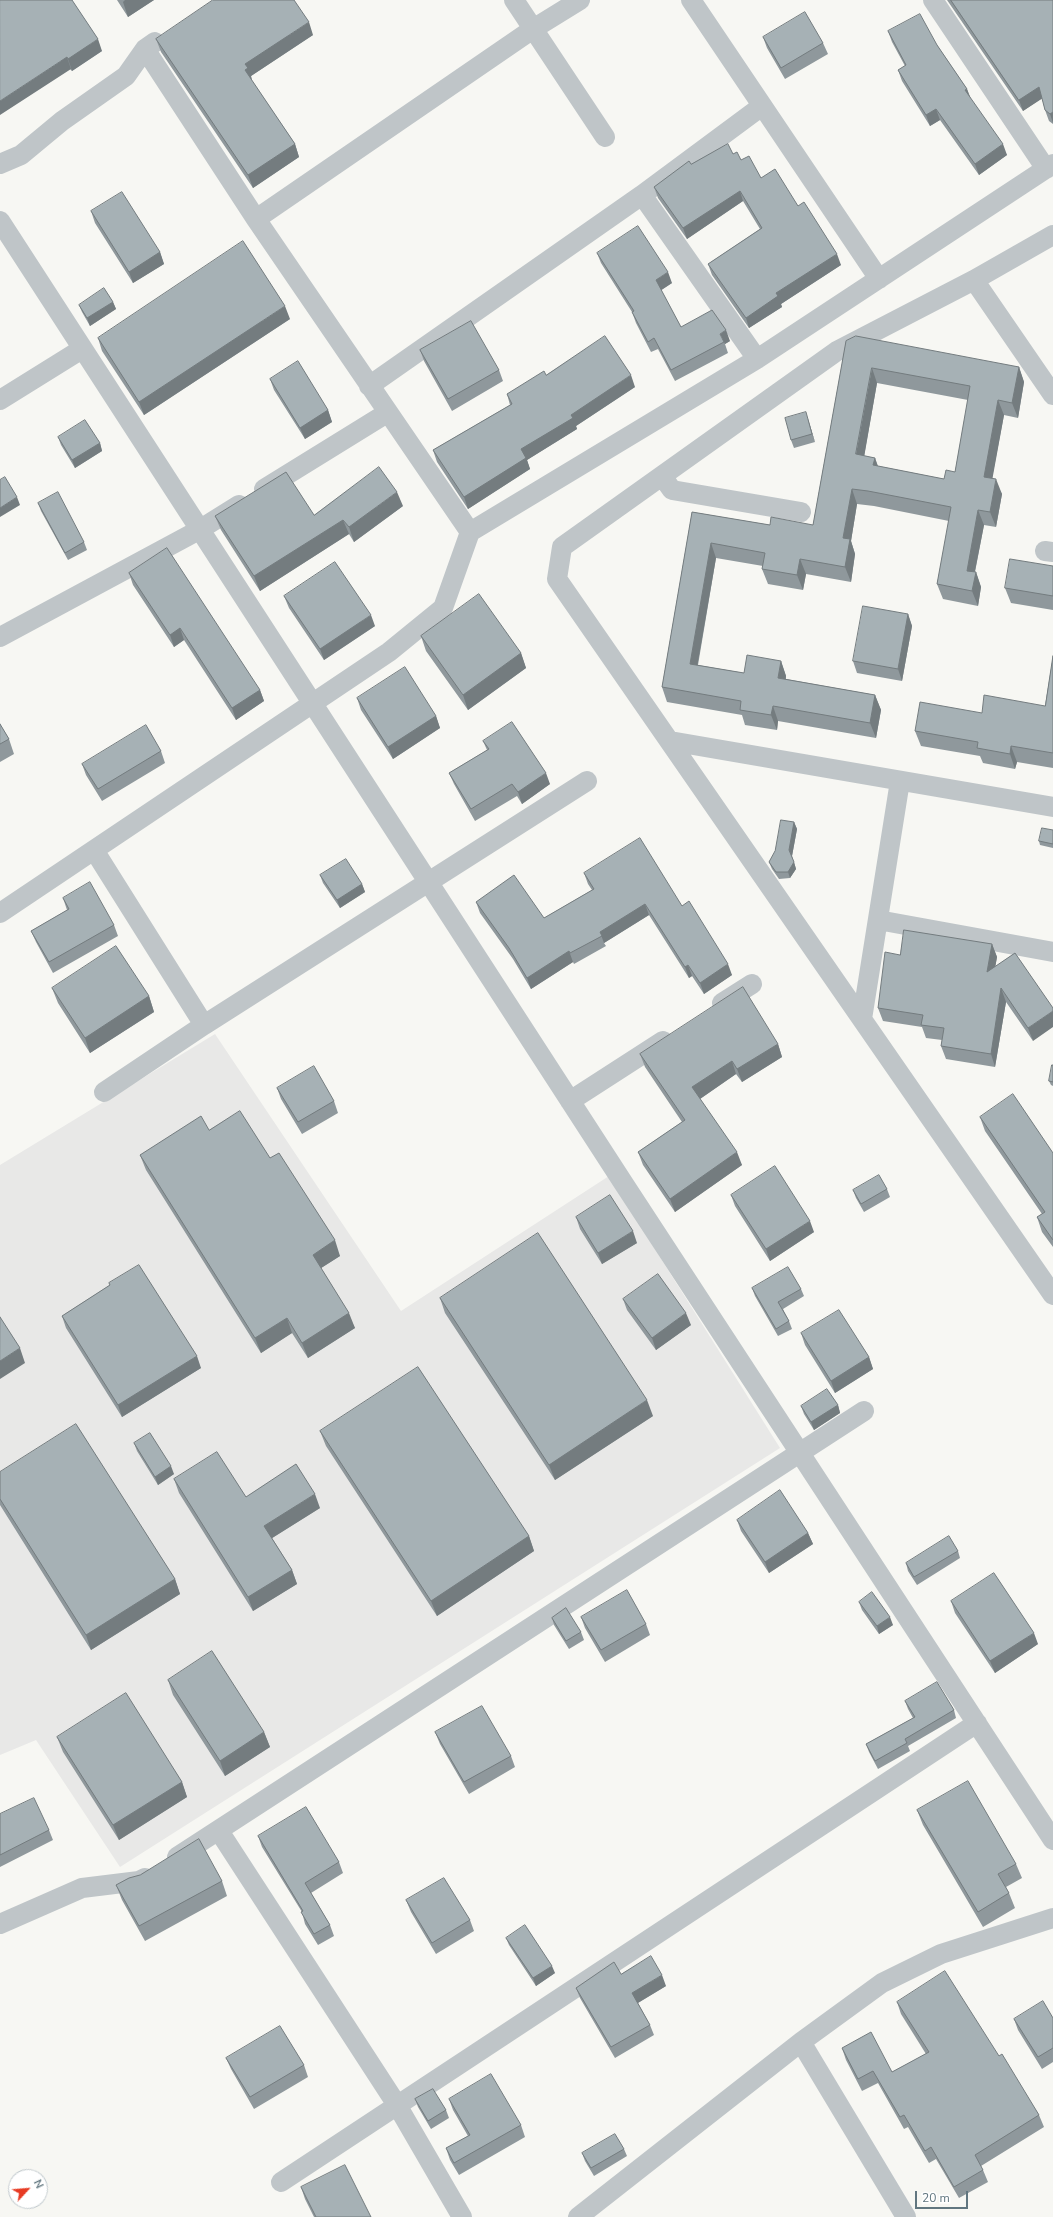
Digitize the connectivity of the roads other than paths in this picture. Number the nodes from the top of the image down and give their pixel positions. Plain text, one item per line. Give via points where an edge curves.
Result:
1 (514, 0) edge
2 (580, 0) edge
3 (690, 0) edge
4 (933, 0) edge
5 (533, 29) junction
6 (171, 31) edge
7 (145, 49) junction
8 (762, 106) junction
9 (605, 136) dead end
10 (0, 164) edge
11 (1049, 166) edge
12 (642, 195) junction
13 (256, 219) junction
14 (0, 221) edge
15 (1053, 236) edge
16 (879, 279) junction
17 (974, 280) junction
18 (82, 349) junction
19 (757, 359) junction
20 (369, 386) junction
21 (1053, 395) edge
22 (0, 400) edge
23 (387, 413) junction
24 (662, 476) junction
25 (801, 512) dead end
26 (199, 530) junction
27 (470, 532) junction
28 (0, 637) edge
29 (312, 703) junction
30 (670, 741) junction
31 (900, 780) junction
32 (587, 781) dead end
33 (1053, 807) edge
34 (94, 850) junction
35 (429, 883) junction
36 (0, 913) edge
37 (878, 920) junction
38 (1053, 952) edge
39 (752, 984) dead end
40 (705, 1014) edge
41 (862, 1019) junction
42 (204, 1025) junction
43 (678, 1031) edge
44 (104, 1092) dead end
45 (570, 1101) junction
46 (1053, 1295) edge
47 (864, 1411) dead end
48 (800, 1453) junction
49 (977, 1723) junction
50 (219, 1831) junction
51 (1053, 1840) edge
52 (1053, 1918) edge
53 (0, 1924) edge
54 (801, 2042) junction
55 (397, 2105) junction
56 (281, 2182) dead end
57 (462, 2217) edge
58 (578, 2217) edge
59 (906, 2217) edge

1 - 5 street
2 - 5 street
3 - 8 street
4 - 11 street
5 - 9 street
5 - 13 street
6 - 7 street
7 - 10 street via 126,76 62,121 21,155
7 - 13 street
8 - 12 street
8 - 16 street
11 - 16 street
12 - 19 street
12 - 20 street
13 - 20 street
14 - 18 street
15 - 17 street
16 - 19 street
17 - 21 street
17 - 24 street via 837,351
18 - 22 street
18 - 26 street
19 - 27 street
20 - 23 street
23 - 26 street
23 - 27 street
24 - 25 street via 672,490
24 - 30 street via 562,547 557,579
26 - 28 street
26 - 29 street
27 - 29 street via 443,608 389,652
29 - 34 street
29 - 35 street
30 - 31 street
30 - 41 street
31 - 33 street
31 - 37 street
32 - 35 street
34 - 36 street
34 - 42 street
35 - 42 street
35 - 45 street
37 - 38 street
37 - 41 street
39 - 40 street
41 - 46 street
42 - 44 street
43 - 45 street
45 - 48 street
47 - 48 street
48 - 49 street
48 - 50 street
49 - 51 street
49 - 55 street
50 - 53 street via 139,1881 82,1888
50 - 55 street
52 - 54 street via 941,1954 882,1983
54 - 58 street
54 - 59 street
55 - 56 street
55 - 57 street

